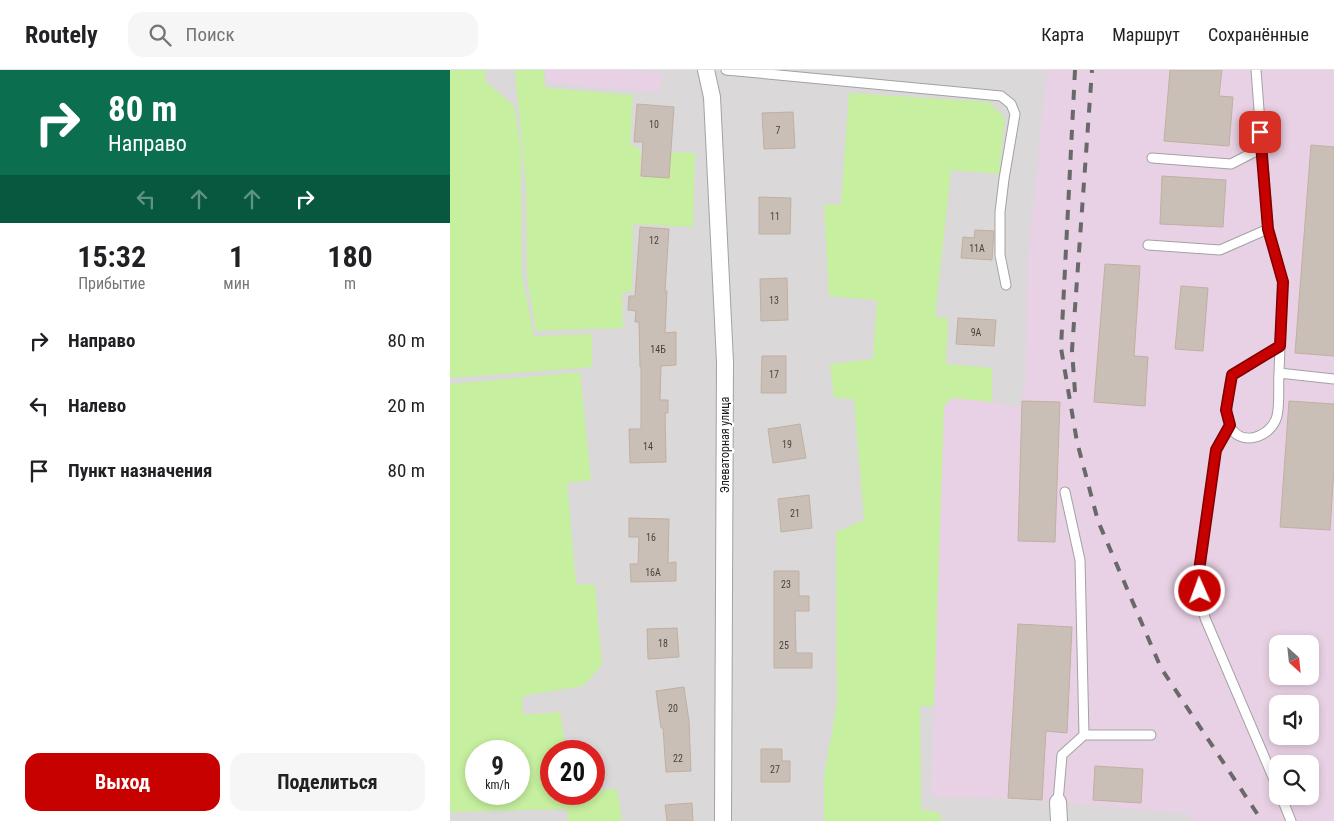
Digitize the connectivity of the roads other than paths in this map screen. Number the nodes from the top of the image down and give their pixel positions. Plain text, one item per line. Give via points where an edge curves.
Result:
1 (706, 70) edge
2 (726, 70) edge
3 (1256, 70) edge
4 (1262, 148) junction
5 (1152, 158) dead end
6 (1268, 229) junction
7 (1148, 245) dead end
8 (1006, 285) dead end
9 (1280, 346) junction
10 (1279, 373) junction
11 (1334, 379) edge
12 (1230, 425) junction
13 (1065, 492) dead end
14 (1084, 735) junction
15 (1151, 735) dead end
16 (1269, 768) edge
17 (1058, 802) joint
18 (1285, 805) edge
19 (723, 821) edge
20 (1059, 821) edge
21 (1291, 821) edge

1 - 19 street, Элеваторная улица via 712,97 725,362
2 - 8 lane via 1001,96 1011,104 1015,114 1000,212 1000,255
3 - 4 lane
4 - 5 lane via 1231,164
4 - 6 lane
6 - 7 lane via 1220,250
6 - 9 lane via 1283,282
9 - 10 lane
9 - 12 lane via 1232,375 1226,410
10 - 11 lane
10 - 12 lane via 1277,417 1266,434 1249,440 1237,435
12 - 16 lane via 1216,450 1198,578 1205,618
13 - 14 lane via 1080,560
14 - 15 lane
14 - 17 lane via 1062,755
17 - 20 street
18 - 21 lane

